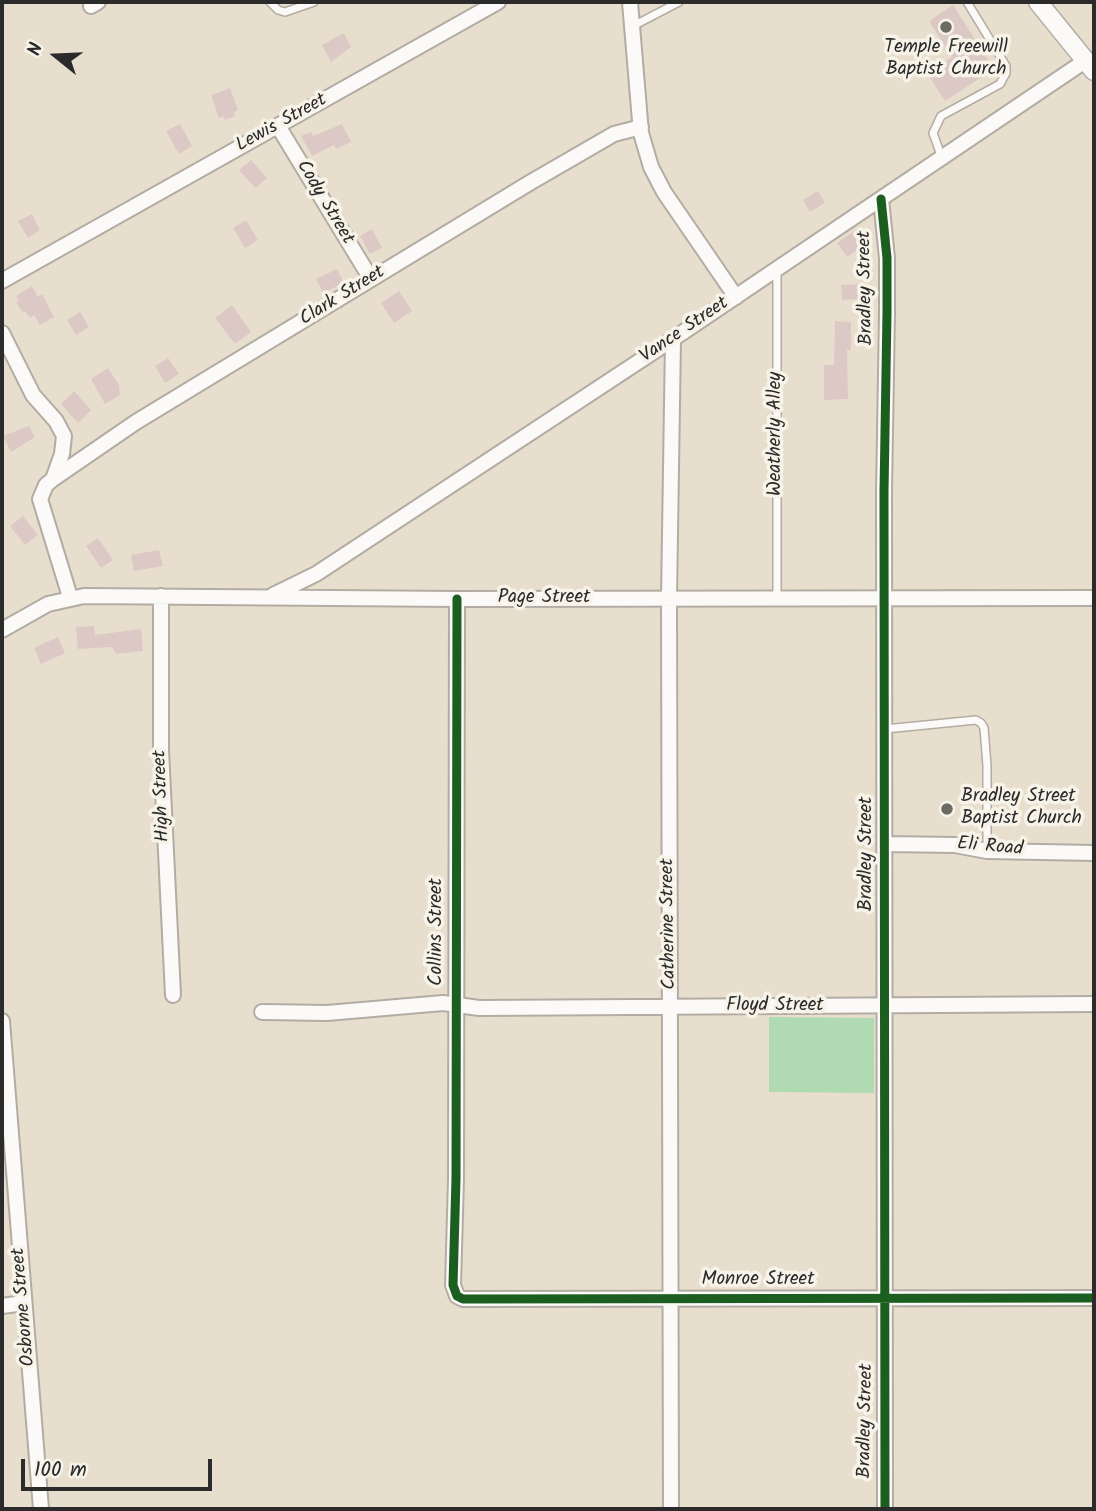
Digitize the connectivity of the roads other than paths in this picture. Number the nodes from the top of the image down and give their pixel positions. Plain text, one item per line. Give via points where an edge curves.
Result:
1 (270, 2) edge
2 (314, 2) edge
3 (498, 2) edge
4 (630, 2) edge
5 (679, 2) edge
6 (967, 2) edge
7 (1038, 2) edge
8 (632, 27) junction
9 (1091, 62) edge
10 (278, 126) junction
11 (640, 127) junction
12 (942, 159) junction
13 (881, 199) junction
14 (777, 270) junction
15 (371, 279) junction
16 (2, 281) edge
17 (736, 297) junction
18 (2, 333) edge
19 (673, 339) junction
20 (53, 479) junction
21 (161, 596) junction
22 (70, 597) junction
23 (269, 597) junction
24 (669, 598) junction
25 (1094, 598) edge
26 (457, 599) junction
27 (777, 599) junction
28 (885, 599) junction
29 (2, 630) edge
30 (885, 729) junction
31 (885, 844) junction
32 (987, 851) junction
33 (1094, 853) edge
34 (173, 995) dead end
35 (1094, 1004) edge
36 (456, 1005) junction
37 (886, 1006) junction
38 (671, 1008) junction
39 (262, 1012) dead end
40 (2, 1021) edge
41 (453, 1263) joint
42 (671, 1298) junction
43 (885, 1298) junction
44 (1094, 1298) edge
45 (24, 1303) junction
46 (2, 1306) edge
47 (41, 1509) edge
48 (671, 1509) edge
49 (885, 1509) edge

1 - 2 lane via 285,12
3 - 10 street, Lewis Street
4 - 8 street
5 - 8 lane
6 - 12 lane via 1006,73 1000,84 941,116 933,133
7 - 9 street
8 - 11 street
9 - 12 street, Vance Street
10 - 15 street, Cody Street
10 - 16 street, Lewis Street
11 - 15 street, Clark Street via 614,135
11 - 17 street via 651,167 664,192
12 - 13 street, Vance Street
13 - 14 street, Vance Street
13 - 28 street, Bradley Street via 887,258
14 - 17 street, Vance Street
14 - 27 lane, Weatherly Alley
15 - 20 street, Clark Street via 136,422
17 - 19 street, Vance Street
18 - 20 street via 33,395 64,436
19 - 23 street, Vance Street via 316,574
19 - 24 street, Catherine Street
20 - 22 street via 42,491 41,508
21 - 22 street, Page Street
21 - 23 street, Page Street
21 - 34 street, High Street via 161,750
22 - 29 street, Page Street
23 - 26 street, Page Street
24 - 26 street, Page Street
24 - 27 street, Page Street
24 - 38 street, Catherine Street
25 - 28 street, Page Street
26 - 36 street, Collins Street
27 - 28 street, Page Street
28 - 30 street, Bradley Street
30 - 31 street, Bradley Street
30 - 32 lane via 981,723 987,766
31 - 32 street, Eli Road via 955,845
31 - 37 street, Bradley Street
32 - 33 street, Eli Road
35 - 37 street, Floyd Street
36 - 38 street, Floyd Street
36 - 39 street
36 - 41 street, Collins Street
37 - 38 street, Floyd Street
37 - 43 street, Bradley Street
38 - 42 street, Catherine Street
40 - 45 street, Osborne Street
41 - 42 street, Monroe Street via 454,1291 463,1299
42 - 43 street, Monroe Street
42 - 48 street, Catherine Street
43 - 44 street, Monroe Street
43 - 49 street, Bradley Street
45 - 46 street
45 - 47 street, Osborne Street

